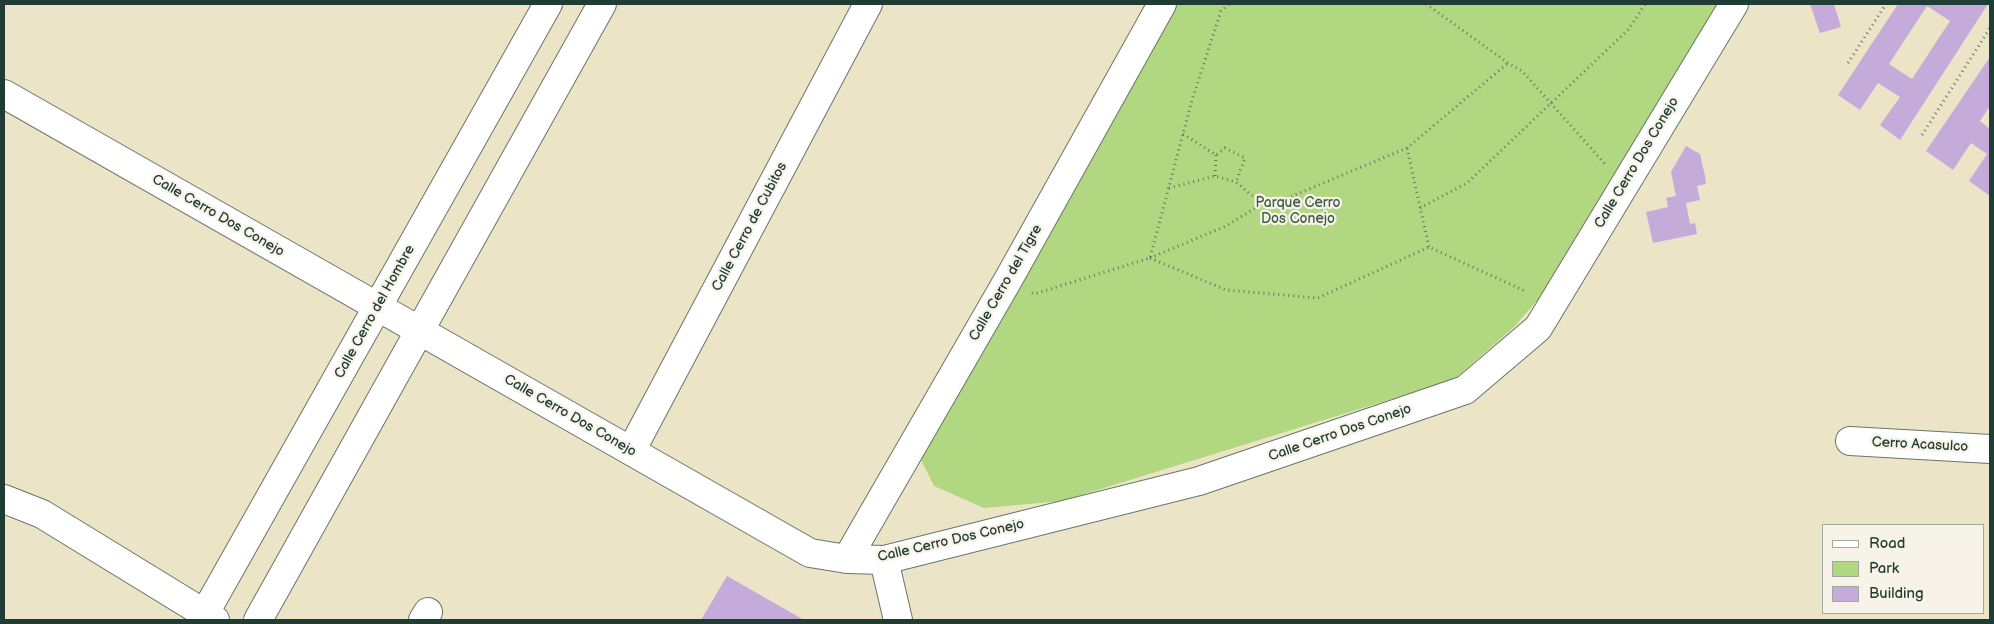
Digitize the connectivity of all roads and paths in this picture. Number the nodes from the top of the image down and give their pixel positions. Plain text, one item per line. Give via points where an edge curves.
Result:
1 (548, 4) edge
2 (602, 4) edge
3 (868, 4) edge
4 (1162, 4) edge
5 (1229, 4) edge
6 (1426, 4) edge
7 (1645, 4) edge
8 (1734, 4) edge
9 (1886, 4) edge
10 (1990, 28) edge
11 (1508, 63) junction
12 (1848, 63) dead end
13 (4, 94) edge
14 (1552, 103) junction
15 (1183, 134) junction
16 (1922, 135) dead end
17 (1407, 148) junction
18 (1216, 155) junction
19 (1216, 176) junction
20 (1626, 181) junction
21 (1236, 182) junction
22 (1168, 188) junction
23 (1262, 204) junction
24 (1420, 208) junction
25 (1429, 248) junction
26 (1150, 258) junction
27 (1008, 280) junction
28 (1553, 303) junction
29 (378, 308) junction
30 (419, 331) junction
31 (1850, 441) dead end
32 (1990, 449) edge
33 (631, 450) junction
34 (4, 499) edge
35 (847, 559) junction
36 (884, 560) junction
37 (207, 618) edge
38 (258, 620) edge
39 (898, 620) edge

1 - 29 street, Calle Cerro del Hombre
2 - 30 street
3 - 33 street, Calle Cerro de Cubitos
4 - 27 street, Calle Cerro del Tigre
5 - 15 path via 1221,11
6 - 11 path
7 - 14 path via 1629,29
8 - 20 street, Calle Cerro Dos Conejo
9 - 12 path
10 - 16 path
11 - 14 path via 1522,71
11 - 17 path
13 - 29 street, Calle Cerro Dos Conejo
14 - 20 path via 1611,172
14 - 24 path via 1467,183
15 - 18 path
15 - 22 path
17 - 23 path via 1278,202
17 - 24 path
18 - 19 path
18 - 21 path via 1225,148 1245,158
19 - 21 path
19 - 22 path
20 - 28 street, Calle Cerro Dos Conejo
21 - 23 path
22 - 26 path
23 - 26 path via 1226,226
24 - 25 path
25 - 26 path via 1318,298 1226,290
25 - 28 path
26 - 27 path via 1034,294
27 - 35 street, Calle Cerro del Tigre
28 - 36 street, Calle Cerro Dos Conejo via 1538,328 1465,390 1199,481
29 - 30 street, Calle Cerro Dos Conejo
29 - 37 street, Calle Cerro del Hombre
30 - 33 street, Calle Cerro Dos Conejo
30 - 38 street
31 - 32 street, Cerro Acasulco
33 - 35 street, Calle Cerro Dos Conejo via 810,553
34 - 37 street via 42,514
35 - 36 street, Calle Cerro Dos Conejo
36 - 39 street

